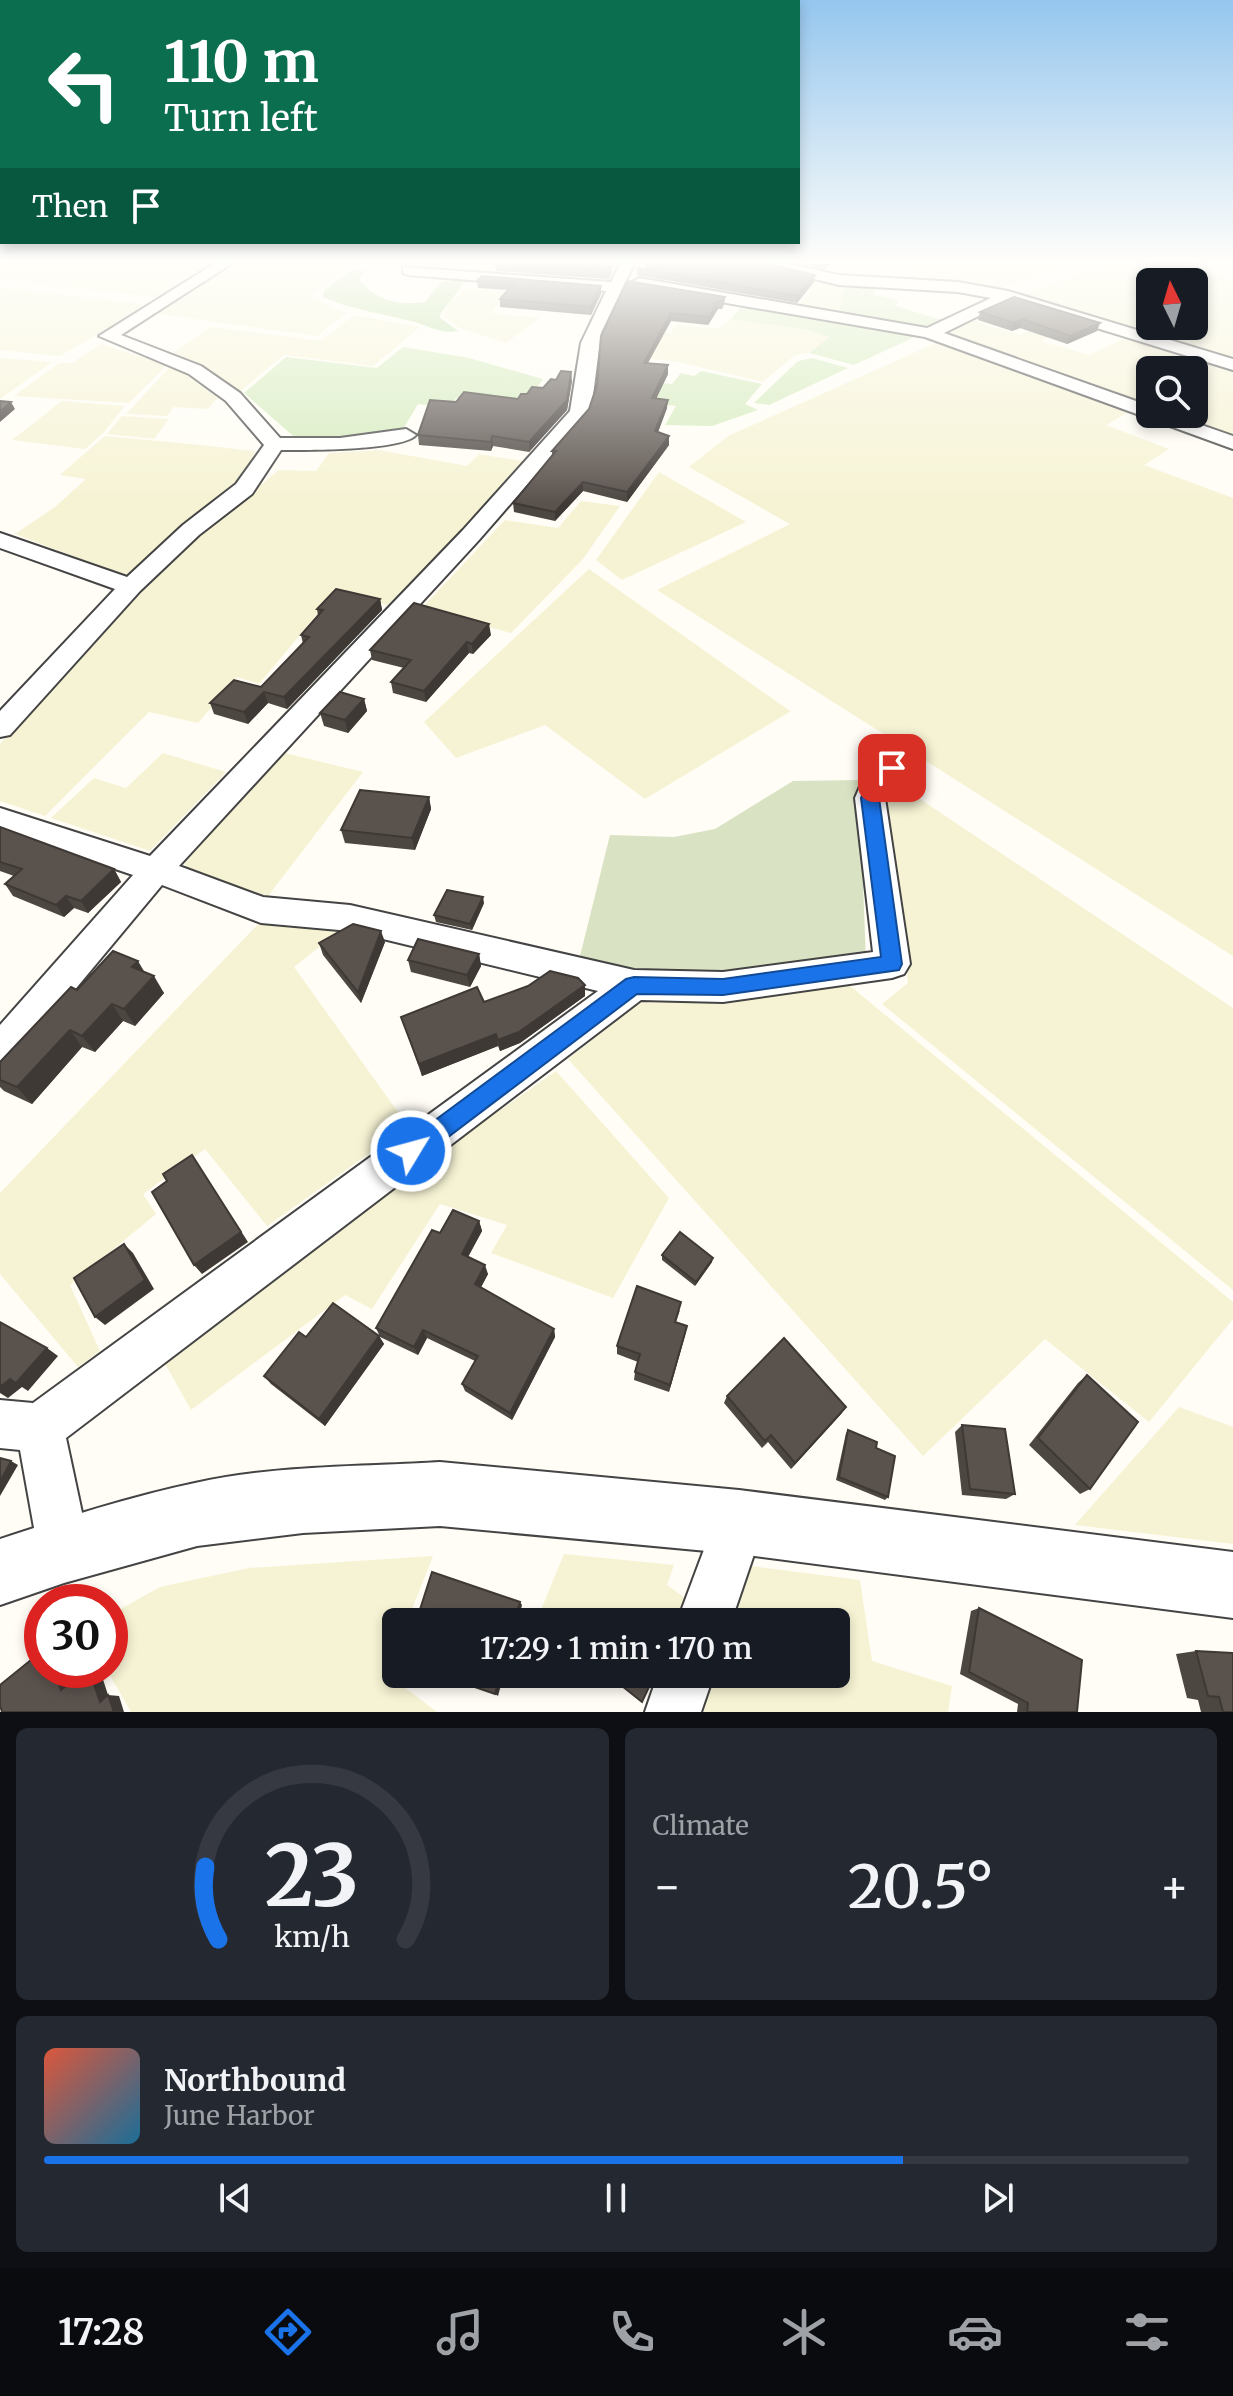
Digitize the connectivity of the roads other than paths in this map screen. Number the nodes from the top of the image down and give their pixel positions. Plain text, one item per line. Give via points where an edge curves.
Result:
1 (128, 344) edge
2 (589, 344) edge
3 (959, 344) edge
4 (1164, 344) edge
5 (1233, 365) edge
6 (1136, 409) edge
7 (1191, 428) edge
8 (406, 435) dead end
9 (1233, 443) edge
10 (274, 444) junction
11 (0, 540) edge
12 (131, 586) junction
13 (0, 728) edge
14 (892, 768) dead end
15 (0, 819) edge
16 (156, 870) junction
17 (634, 985) junction
18 (0, 1052) edge
19 (20, 1426) edge
20 (739, 1522) junction
21 (64, 1550) junction
22 (0, 1572) edge
23 (1233, 1585) edge
24 (709, 1608) edge
25 (681, 1688) edge
26 (673, 1712) edge

1 - 10 street via 195,370 233,397
2 - 16 street via 586,397 579,413
3 - 6 street
4 - 5 street
7 - 9 street
8 - 10 street via 340,444
10 - 12 street via 244,489
11 - 12 street
12 - 13 street
14 - 17 street via 878,777 870,798 892,964 723,987
15 - 16 street
16 - 17 street via 261,910 350,918
16 - 18 street
17 - 19 street
19 - 21 street
20 - 21 street via 440,1494 303,1501 197,1514
20 - 23 street
20 - 24 street
21 - 22 street
25 - 26 street

